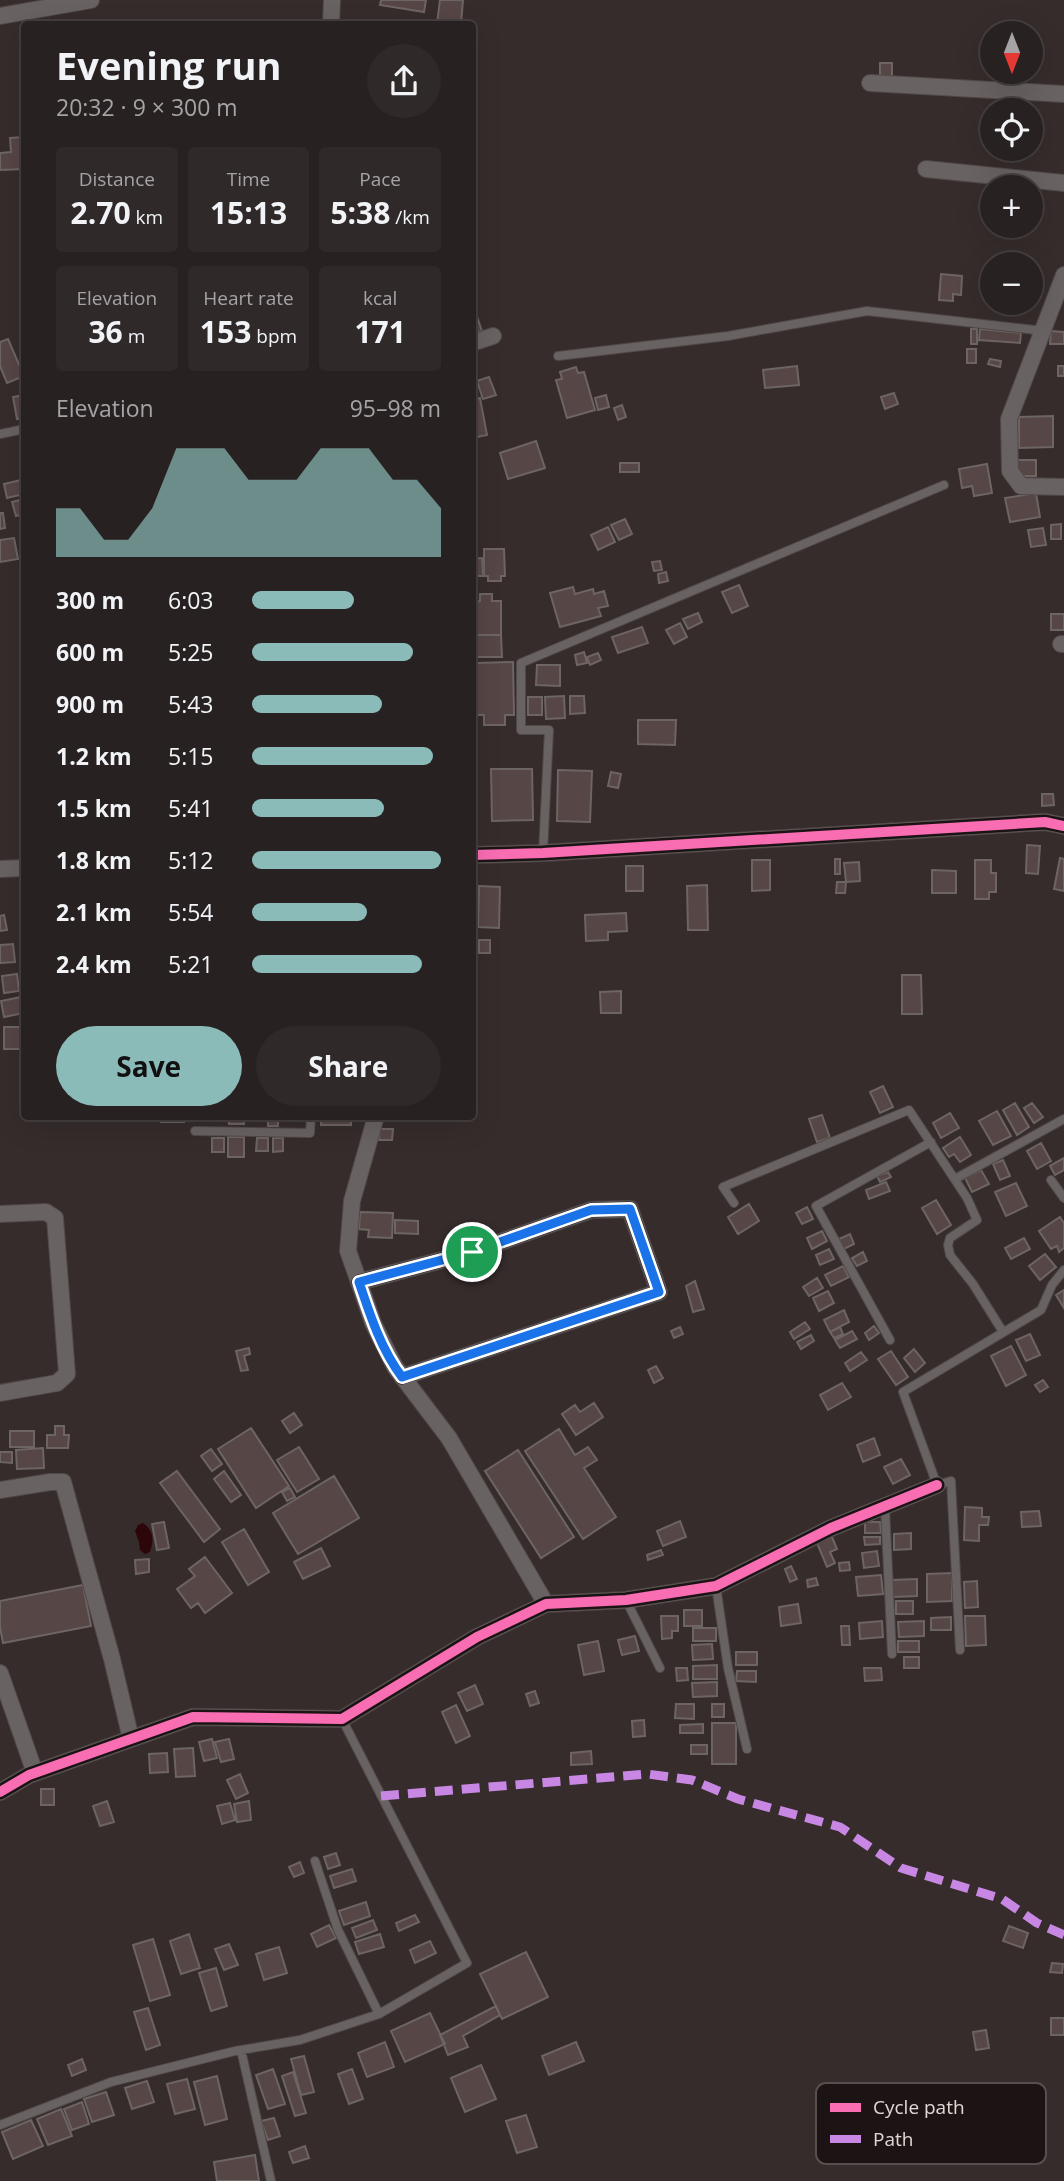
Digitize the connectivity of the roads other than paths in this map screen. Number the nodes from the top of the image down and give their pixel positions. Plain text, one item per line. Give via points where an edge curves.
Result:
1 (91, 0) edge
2 (332, 0) edge
3 (0, 16) edge
4 (331, 21) edge
5 (870, 83) dead end
6 (1064, 94) edge
7 (926, 169) dead end
8 (1064, 183) edge
9 (1063, 282) edge
10 (1044, 331) junction
11 (494, 336) dead end
12 (476, 342) edge
13 (558, 356) dead end
14 (21, 430) edge
15 (0, 434) edge
16 (944, 485) dead end
17 (1064, 487) edge
18 (1064, 827) edge
19 (543, 853) junction
20 (476, 855) edge
21 (21, 868) edge
22 (0, 869) edge
23 (1064, 1119) edge
24 (311, 1120) edge
25 (375, 1120) edge
26 (195, 1131) dead end
27 (931, 1142) junction
28 (956, 1179) junction
29 (1051, 1180) dead end
30 (1064, 1198) edge
31 (734, 1203) dead end
32 (0, 1214) edge
33 (1064, 1270) edge
34 (359, 1282) junction
35 (1003, 1332) junction
36 (890, 1340) dead end
37 (402, 1377) junction
38 (0, 1393) edge
39 (937, 1485) junction
40 (0, 1490) edge
41 (885, 1506) junction
42 (716, 1586) junction
43 (626, 1600) junction
44 (546, 1604) junction
45 (960, 1650) dead end
46 (892, 1654) dead end
47 (660, 1668) dead end
48 (0, 1673) edge
49 (342, 1719) junction
50 (131, 1739) junction
51 (747, 1749) dead end
52 (35, 1773) junction
53 (0, 1792) edge
54 (316, 1861) dead end
55 (379, 2014) junction
56 (241, 2050) junction
57 (0, 2125) edge
58 (271, 2181) edge

1 - 3 street
2 - 4 street
5 - 6 street
7 - 8 street
9 - 10 street
10 - 13 lane via 867,311 728,336
10 - 17 street via 1009,419 1010,471 1021,486
11 - 12 street
14 - 15 lane
16 - 19 lane via 522,663 521,730 549,730
18 - 19 street via 1045,822
19 - 20 street
21 - 22 street
23 - 28 lane
24 - 26 lane via 310,1133
25 - 34 street via 352,1201 348,1251
27 - 28 lane
27 - 31 lane via 909,1110 723,1187
27 - 36 lane via 816,1206
28 - 35 lane via 977,1220 950,1238 950,1255
29 - 30 lane
32 - 38 street via 46,1212 55,1218 67,1374 57,1383
33 - 35 lane via 1041,1310
34 - 37 street via 373,1323
34 - 37 street via 472,1252 591,1210 630,1209 659,1292
35 - 39 lane via 903,1392
37 - 44 street via 449,1438
39 - 41 street
39 - 45 lane via 951,1481
40 - 50 street via 64,1482
41 - 42 street
41 - 46 lane
42 - 43 street
42 - 51 lane via 728,1668
43 - 44 street
43 - 47 lane
44 - 49 street via 477,1637
48 - 52 street
49 - 50 street via 193,1717
49 - 55 lane via 467,1963
50 - 52 street
52 - 53 street
54 - 55 lane via 338,1930
55 - 56 lane via 300,2040
56 - 57 lane via 111,2082
56 - 58 lane

